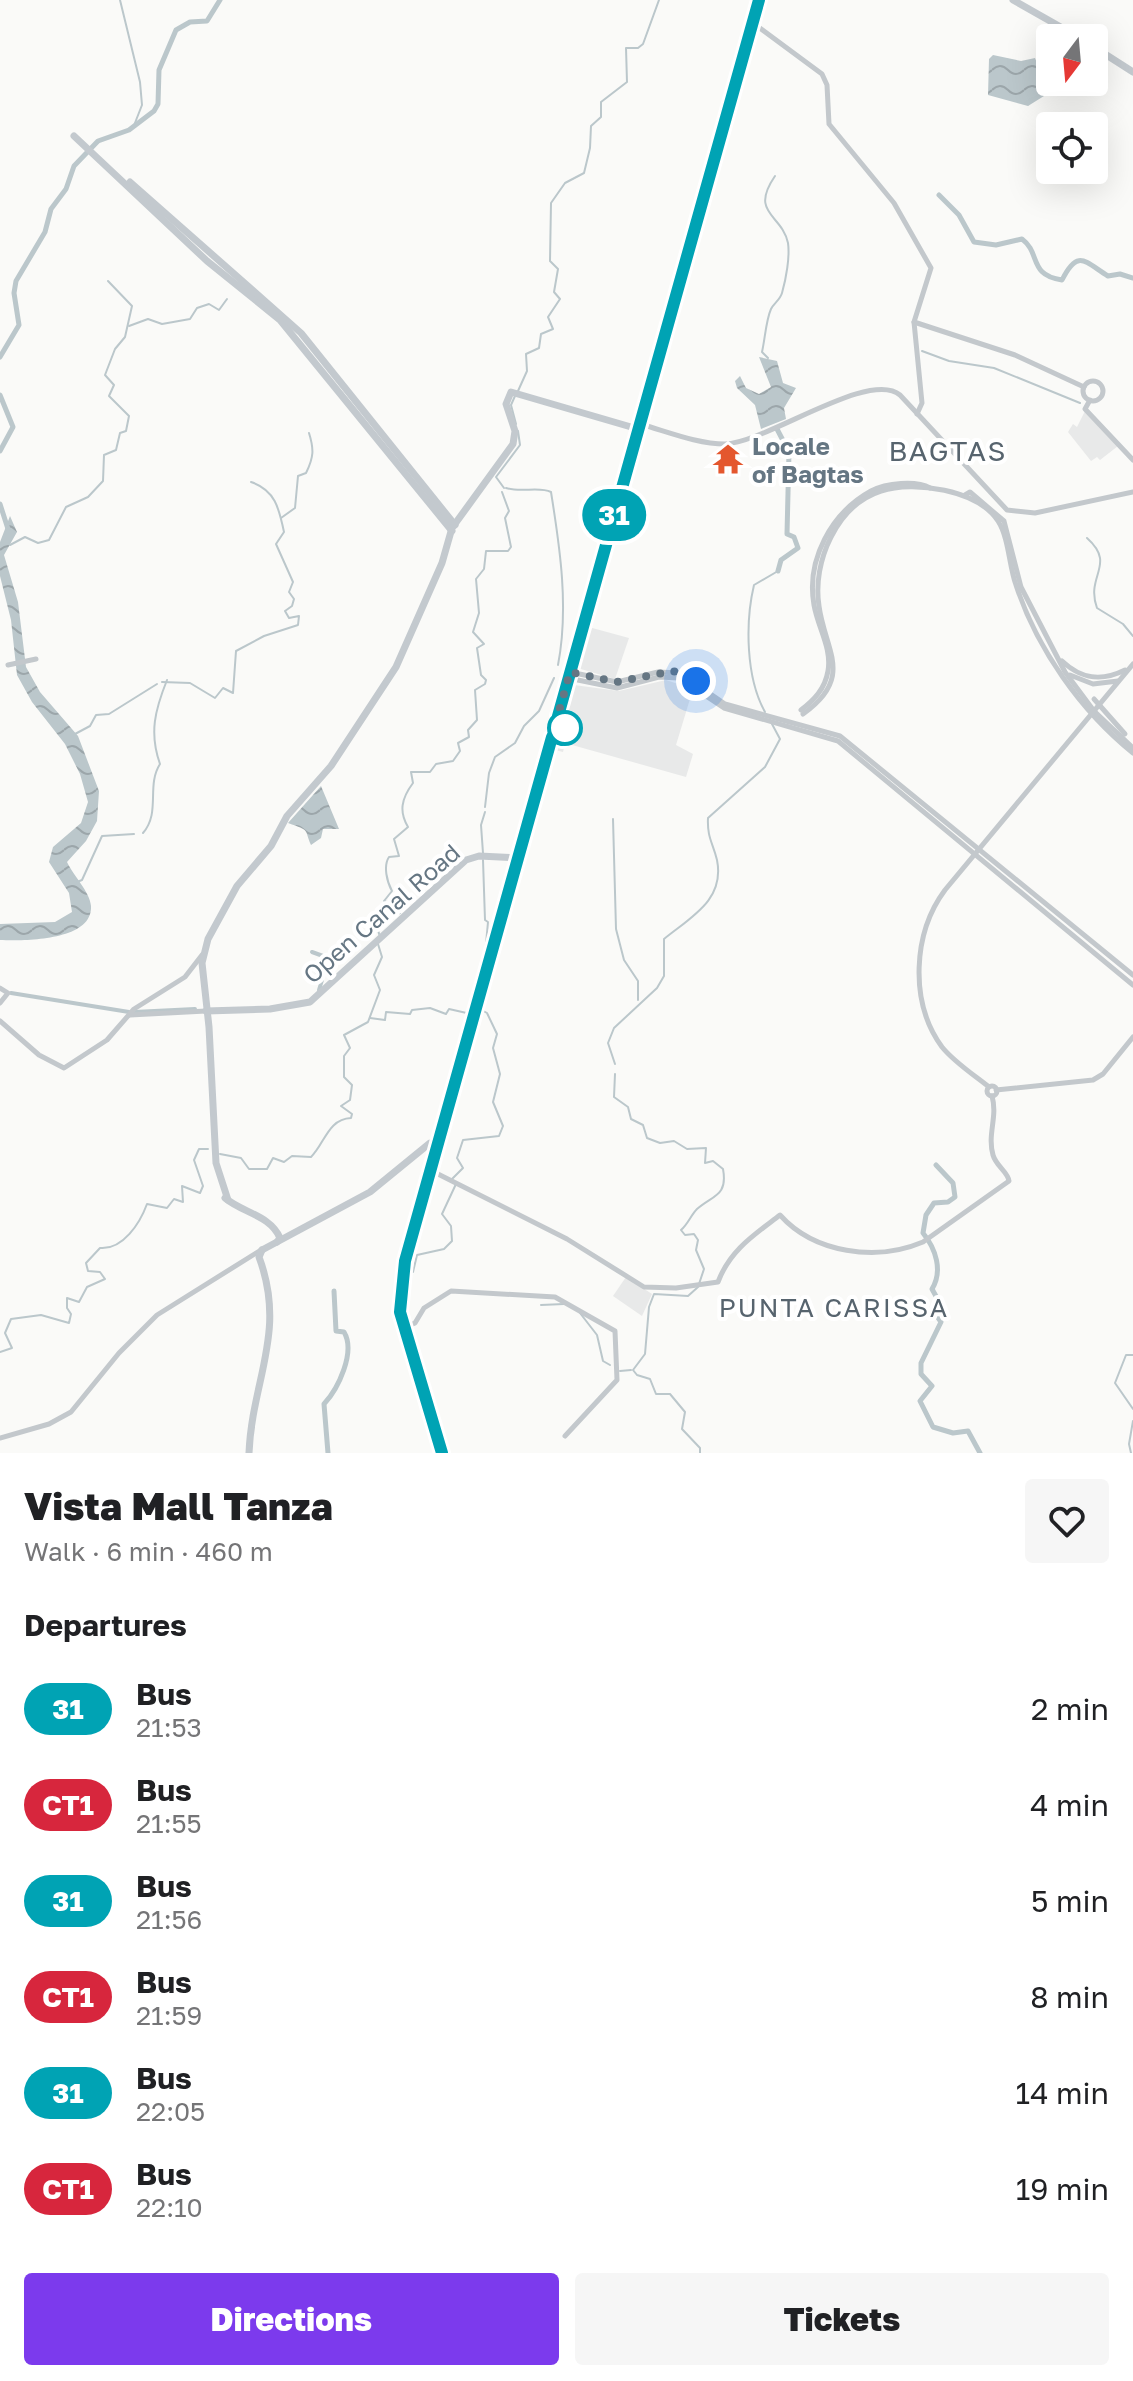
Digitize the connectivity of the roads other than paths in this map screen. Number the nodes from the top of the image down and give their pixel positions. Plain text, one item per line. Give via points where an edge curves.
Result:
1 (759, 0) edge
2 (1013, 0) edge
3 (753, 23) junction
4 (1055, 24) edge
5 (1108, 56) edge
6 (1133, 72) edge
7 (74, 136) dead end
8 (97, 155) junction
9 (914, 322) junction
10 (1084, 387) junction
11 (1090, 400) junction
12 (917, 414) junction
13 (639, 427) junction
14 (1133, 460) edge
15 (1133, 492) edge
16 (965, 495) junction
17 (453, 528) junction
18 (1054, 654) junction
19 (36, 659) dead end
20 (8, 665) dead end
21 (1131, 666) edge
22 (1065, 672) junction
23 (569, 675) junction
24 (1119, 681) junction
25 (702, 689) junction
26 (1094, 699) dead end
27 (1099, 705) junction
28 (802, 712) dead end
29 (1093, 713) junction
30 (1125, 734) dead end
31 (1133, 750) edge
32 (863, 756) junction
33 (978, 851) junction
34 (518, 858) junction
35 (202, 955) junction
36 (1133, 975) edge
37 (1133, 985) edge
38 (0, 988) edge
39 (0, 1003) edge
40 (206, 1011) junction
41 (129, 1016) junction
42 (0, 1021) edge
43 (1133, 1037) edge
44 (989, 1087) junction
45 (996, 1090) junction
46 (992, 1096) junction
47 (437, 1145) junction
48 (430, 1169) junction
49 (225, 1196) junction
50 (277, 1242) junction
51 (258, 1254) junction
52 (403, 1328) junction
53 (565, 1436) dead end
54 (0, 1438) edge
55 (250, 1453) edge
56 (442, 1453) edge

1 - 3 main road
2 - 4 main road
3 - 9 street via 822,74 829,124 902,216 931,268
3 - 13 main road
5 - 6 main road
7 - 8 main road
8 - 17 main road via 207,261 280,320
8 - 17 main road via 301,333
9 - 10 street via 1015,355
9 - 12 street via 922,403
10 - 11 street
10 - 11 street via 1093,381 1101,385 1101,396
11 - 14 street via 1085,409
12 - 13 street via 895,391 880,388 731,443
12 - 15 street via 988,493 1018,514
13 - 17 main road via 511,392 506,404 515,431 513,444
13 - 23 main road
16 - 18 street via 970,492 982,499 1004,521 1021,587
16 - 28 street via 930,488 881,491 861,502 837,527 823,556 818,584 833,674 824,695
16 - 29 street via 985,506 1000,524 1030,619 1062,675
17 - 35 main road via 396,667 331,766 237,886
18 - 21 street via 1090,678 1109,677
18 - 22 street
19 - 20 street
21 - 24 street
22 - 24 street via 1089,683
22 - 29 street
23 - 25 street via 617,688 671,677
23 - 34 main road
24 - 27 street
25 - 32 street via 724,708 838,741
25 - 32 street via 725,704 831,732
26 - 27 street
27 - 29 street
27 - 30 street
29 - 31 street
29 - 33 street
32 - 33 street
33 - 36 street
33 - 37 street
33 - 44 street via 930,915 920,980 926,1013 940,1044
34 - 40 main road, Open Canal Road via 466,860 310,1002
34 - 47 main road
35 - 40 main road
35 - 41 street via 185,977
38 - 39 street via 8,993
40 - 41 street, Open Canal Road
40 - 49 main road via 216,1163
40 - 49 main road via 212,1163
41 - 42 street via 100,1046 61,1068
43 - 45 street via 1093,1080
44 - 45 street
44 - 46 street
45 - 46 street
46 - 48 street via 992,1154 1009,1181 923,1242 907,1249 844,1251 809,1239 780,1215 741,1244 718,1282 676,1288 644,1287 567,1239
47 - 48 main road
47 - 50 main road via 430,1143 370,1192
48 - 52 main road via 405,1261
49 - 50 main road via 246,1213 261,1215 279,1235
50 - 51 main road
51 - 54 street via 157,1315 71,1412
51 - 55 main road via 276,1313 270,1368
52 - 53 street via 451,1291 555,1297 615,1331 617,1380
52 - 56 main road

